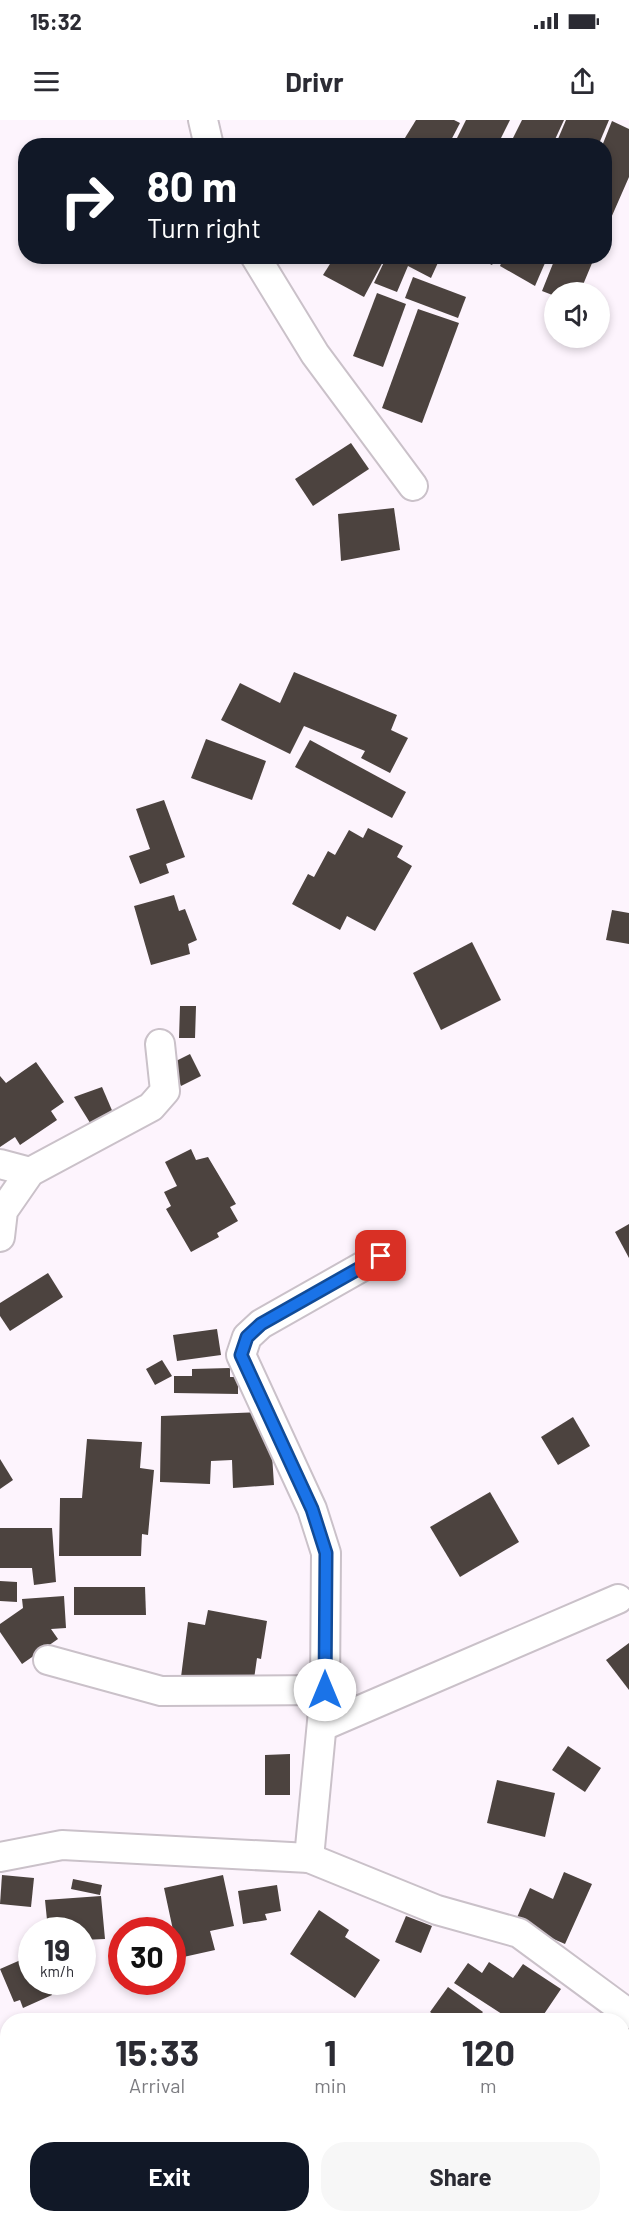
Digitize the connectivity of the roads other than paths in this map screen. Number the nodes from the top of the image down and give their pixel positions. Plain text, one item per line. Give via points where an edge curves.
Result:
1 (203, 120) edge
2 (207, 138) edge
3 (260, 264) edge
4 (413, 486) dead end
5 (160, 1044) dead end
6 (0, 1164) edge
7 (30, 1172) junction
8 (0, 1237) edge
9 (381, 1256) dead end
10 (618, 1599) dead end
11 (48, 1660) dead end
12 (325, 1690) junction
13 (323, 1726) junction
14 (0, 1857) edge
15 (309, 1858) junction
16 (628, 2013) edge

1 - 2 street
3 - 4 street via 315,354
5 - 7 street via 165,1091 151,1107
6 - 7 street
7 - 8 street via 3,1211
9 - 12 street via 261,1324 247,1337 241,1355 312,1509 326,1553
10 - 13 street
11 - 12 street via 161,1691
12 - 13 street
13 - 15 street
14 - 15 street via 62,1845
15 - 16 street via 437,1910 519,1933

